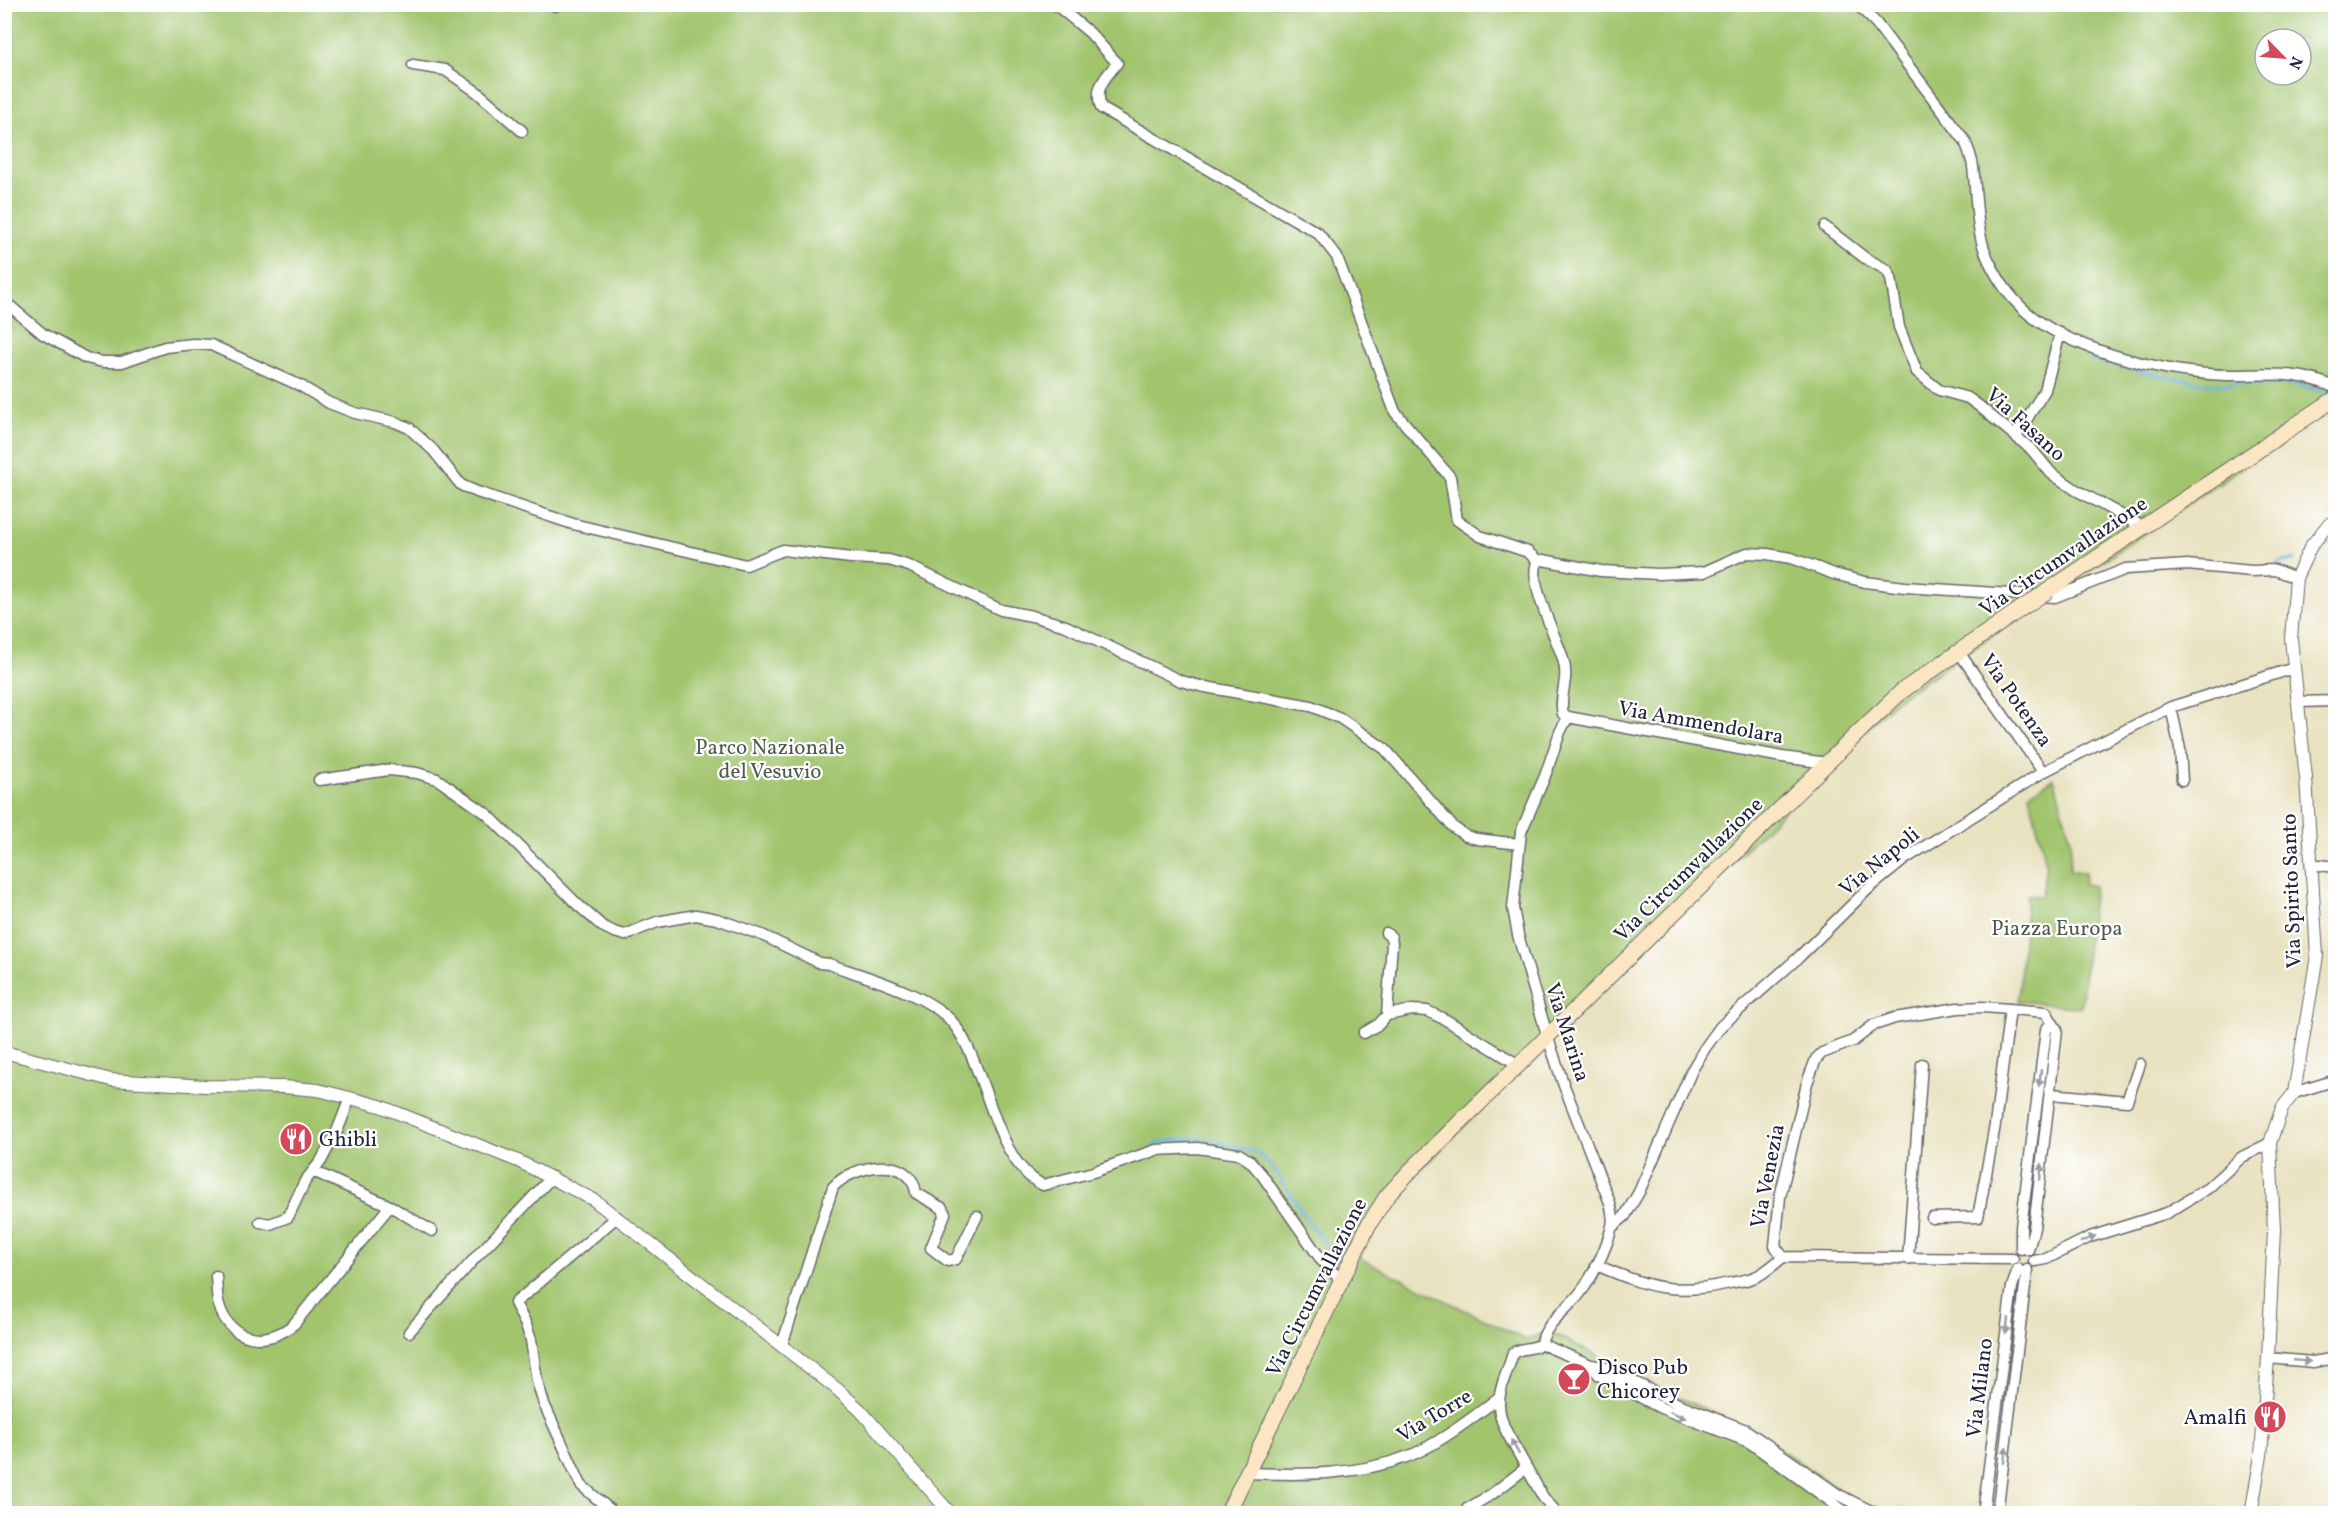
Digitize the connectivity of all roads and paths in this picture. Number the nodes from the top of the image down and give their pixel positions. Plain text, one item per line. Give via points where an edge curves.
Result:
1 (1055, 4) edge
2 (1857, 4) edge
3 (413, 64) dead end
4 (522, 131) dead end
5 (1825, 227) dead end
6 (4, 301) edge
7 (2060, 333) junction
8 (2336, 388) edge
9 (2336, 398) edge
10 (2016, 436) junction
11 (2336, 520) edge
12 (2143, 527) junction
13 (1538, 561) junction
14 (2296, 578) junction
15 (1958, 651) junction
16 (2294, 668) junction
17 (2336, 700) edge
18 (2298, 702) junction
19 (2171, 706) junction
20 (1568, 717) junction
21 (1827, 762) junction
22 (2043, 772) junction
23 (319, 780) dead end
24 (2182, 780) dead end
25 (1519, 844) junction
26 (2311, 864) junction
27 (2336, 867) edge
28 (1386, 933) dead end
29 (2010, 1009) junction
30 (1387, 1015) junction
31 (2052, 1022) junction
32 (1364, 1033) dead end
33 (1547, 1035) junction
34 (4, 1052) edge
35 (1517, 1064) junction
36 (1922, 1064) dead end
37 (2140, 1064) dead end
38 (2336, 1080) edge
39 (2294, 1093) junction
40 (2051, 1095) junction
41 (350, 1098) junction
42 (2270, 1143) junction
43 (313, 1171) junction
44 (552, 1177) junction
45 (390, 1206) junction
46 (977, 1216) dead end
47 (617, 1217) junction
48 (1932, 1218) dead end
49 (260, 1222) dead end
50 (1612, 1227) junction
51 (432, 1231) dead end
52 (2024, 1250) junction
53 (1783, 1257) junction
54 (1908, 1259) junction
55 (1596, 1265) junction
56 (2023, 1265) junction
57 (1343, 1275) junction
58 (216, 1276) dead end
59 (409, 1332) dead end
60 (1541, 1344) junction
61 (782, 1345) junction
62 (2268, 1358) junction
63 (2336, 1358) edge
64 (1498, 1398) junction
65 (1526, 1468) junction
66 (1246, 1473) junction
67 (1852, 1511) edge
68 (615, 1514) edge
69 (951, 1514) edge
70 (1227, 1514) edge
71 (1465, 1514) edge
72 (1558, 1514) edge
73 (1877, 1514) edge
74 (1983, 1514) edge
75 (1997, 1514) edge
76 (2251, 1514) edge

1 - 13 street via 1090,33 1117,63 1101,83 1097,95 1101,108 1318,233 1337,257 1395,412 1450,477 1457,520 1480,536 1528,552
2 - 7 street via 1876,23 1965,141 1973,164 1978,222 1988,260 2022,308
3 - 4 street via 445,70
5 - 10 street, Via Fasano via 1864,258 1887,270 1899,327 1917,372 1939,390 1968,399
6 - 25 street via 43,334 86,358 103,362 122,362 165,347 211,345 329,403 409,428 469,489 573,524 746,565 783,550 890,560 1001,610 1066,626 1181,681 1311,706 1340,718 1384,748 1427,800 1466,836
7 - 8 street via 2101,351 2163,368 2228,375 2298,376
7 - 10 street via 2045,390
9 - 12 main road, Via Circumvallazione
10 - 12 street, Via Fasano via 2051,473
11 - 14 street, Via Spirito Santo via 2311,546
12 - 15 main road, Via Circumvallazione, bridge
13 - 14 street via 1601,571 1659,574 1704,572 1747,553 1767,554 1865,582 2055,597 2137,567 2275,570
13 - 20 street via 1534,566 1539,592 1567,672 1561,707
14 - 16 street, Via Spirito Santo via 2291,639
15 - 21 main road, Via Circumvallazione via 1902,692
15 - 22 street, Via Potenza
16 - 18 street, Via Spirito Santo
16 - 19 street, Via Napoli
17 - 18 street
18 - 26 street, Via Spirito Santo
19 - 22 street, Via Napoli
19 - 24 street via 2181,749
20 - 21 street, Via Ammendolara
20 - 25 street
21 - 33 main road, Via Circumvallazione
22 - 50 street, Via Napoli via 1905,859 1721,1026 1692,1070 1639,1192 1625,1216
23 - 57 street via 389,770 437,779 487,814 578,905 614,932 625,935 657,922 696,915 717,919 820,963 920,999 953,1024 982,1080 1013,1157 1038,1182 1043,1185 1093,1172 1156,1150 1197,1148 1239,1154 1263,1175 1322,1261
25 - 33 street, Via Marina via 1513,908
26 - 27 street
26 - 39 street, Via Spirito Santo via 2317,956
28 - 30 street via 1392,943
29 - 31 street via 2046,1012
29 - 48 street via 1978,1217
29 - 53 street, Via Venezia via 1958,1008 1895,1018 1874,1025 1853,1041 1815,1059 1779,1197 1775,1246
30 - 32 street
30 - 35 street via 1427,1011
31 - 40 street via 2057,1030
31 -> 52 street via 2046,1030 2021,1227
33 - 35 main road, Via Circumvallazione
33 - 50 street, Via Marina via 1610,1203
34 - 41 street via 111,1080 283,1087
35 - 57 main road, Via Circumvallazione via 1387,1196
36 - 54 street
37 - 40 street via 2127,1101
38 - 39 street
39 - 42 street, Via Spirito Santo via 2282,1108
52 -> 40 street via 2034,1228
41 - 43 street
41 - 44 street via 380,1106
56 -> 42 street, Via Venezia via 2046,1259 2090,1237 2167,1213 2208,1188 2242,1157
42 - 62 street via 2274,1230
43 - 45 street
43 - 49 street via 288,1217 270,1224
44 - 47 street
44 - 59 street
45 - 51 street
45 - 58 street via 285,1332 259,1339 237,1332 219,1305
46 - 61 street via 956,1259 948,1261 931,1248 945,1214 916,1193 912,1178 889,1166 848,1175 833,1187
47 - 61 street
47 - 68 street via 515,1303 531,1340 544,1404 581,1485
50 - 55 street
52 - 56 street via 2032,1255
52 - 56 street via 2015,1253
53 - 54 street, Via Venezia
53 - 55 street via 1750,1279 1691,1290 1653,1286
54 - 56 street, Via Venezia
55 - 60 street via 1577,1296 1546,1328
56 -> 74 street, Via Milano via 2012,1287
75 -> 56 street, Via Milano
57 - 66 main road, Via Circumvallazione
60 - 64 street via 1514,1353
60 - 67 street via 1592,1365 1599,1376 1661,1408 1749,1442
61 - 69 street via 861,1411
62 -> 63 street via 2313,1362
62 - 76 street via 2261,1456
65 -> 64 street via 1502,1424
64 - 66 street, Via Torre via 1409,1456 1341,1472
65 - 71 street
65 - 72 street
66 - 70 main road, Via Circumvallazione
67 - 73 street

